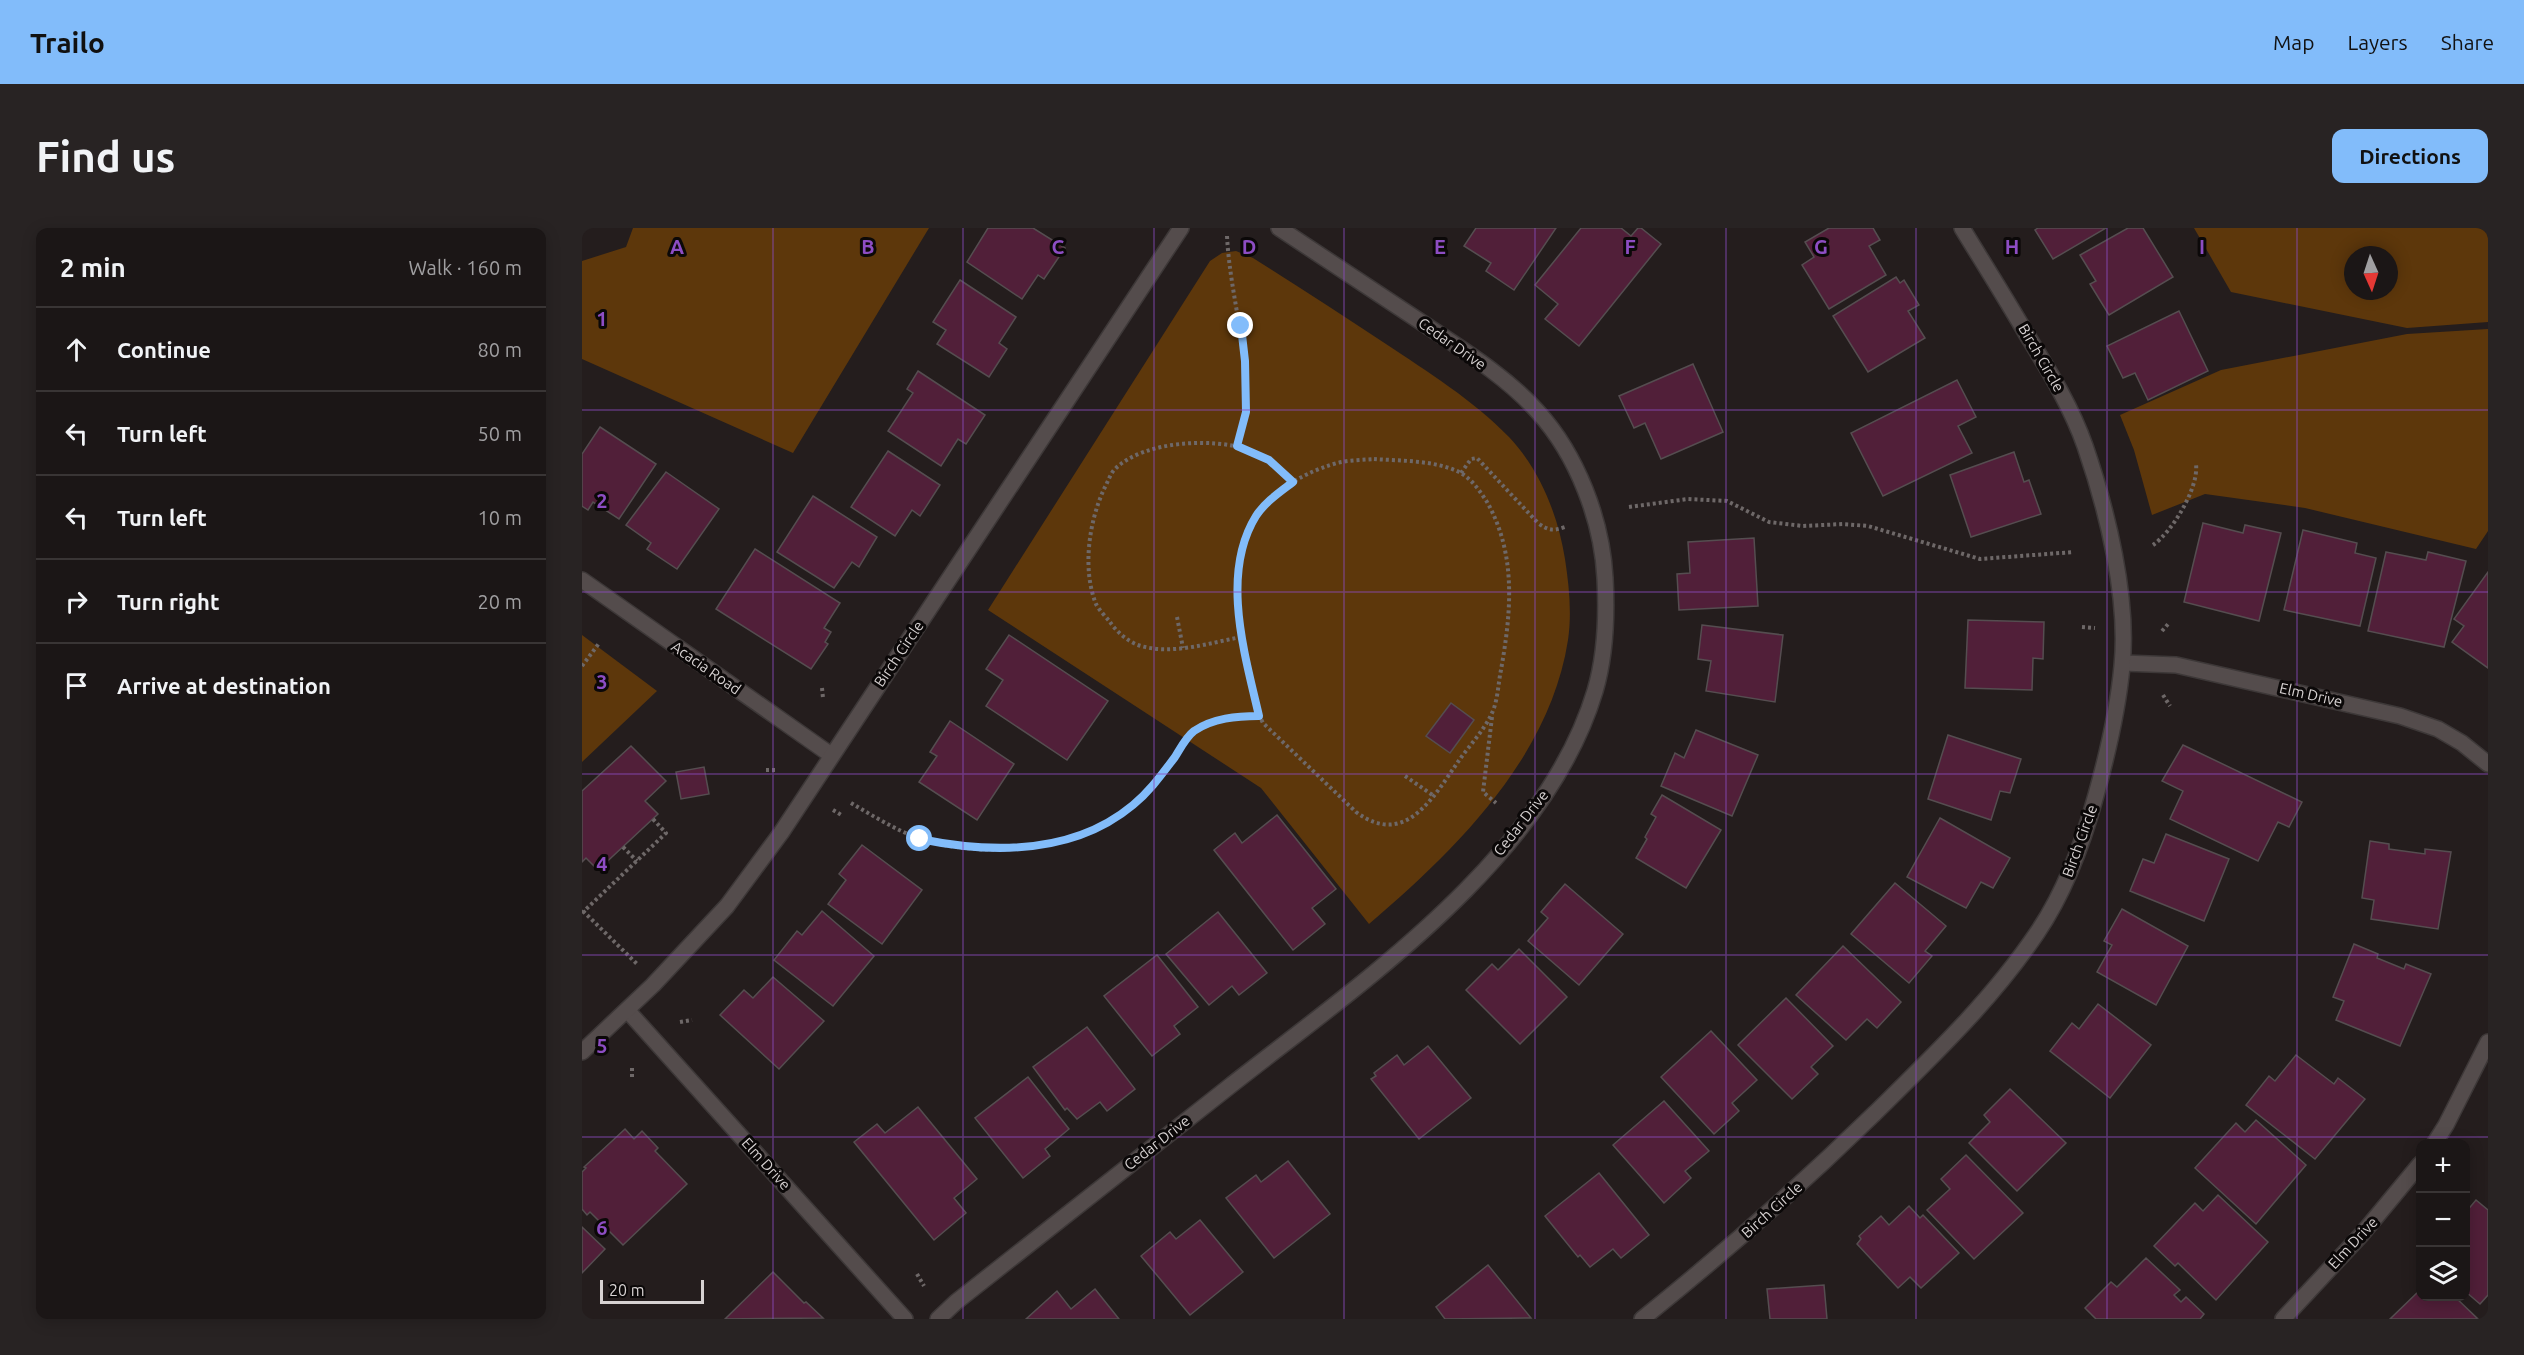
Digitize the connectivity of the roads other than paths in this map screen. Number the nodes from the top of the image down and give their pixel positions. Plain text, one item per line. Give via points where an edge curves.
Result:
1 (1182, 228) edge
2 (1279, 228) edge
3 (1962, 228) edge
4 (582, 580) edge
5 (2123, 663) junction
6 (831, 755) junction
7 (2488, 764) edge
8 (627, 1010) junction
9 (2488, 1042) edge
10 (582, 1052) edge
11 (2437, 1139) edge
12 (2416, 1170) edge
13 (905, 1319) edge
14 (938, 1319) edge
15 (1642, 1319) edge
16 (2283, 1319) edge

1 - 6 street, Birch Circle
2 - 14 street, Cedar Drive via 1504,381 1538,411 1562,443 1595,518 1604,563 1606,610 1595,690 1579,732 1549,789 1494,859 1427,927
3 - 5 street, Birch Circle via 2059,387 2085,445 2116,561
4 - 6 street, Acacia Road
5 - 7 street, Elm Drive via 2176,664 2400,716 2438,729
5 - 15 street, Birch Circle via 2110,746 2088,825 2064,885 2038,931 1996,989 1818,1169
6 - 8 street, Birch Circle via 781,833 727,906
8 - 10 street, Birch Circle
8 - 13 street, Elm Drive
9 - 11 street
12 - 16 street, Elm Drive

